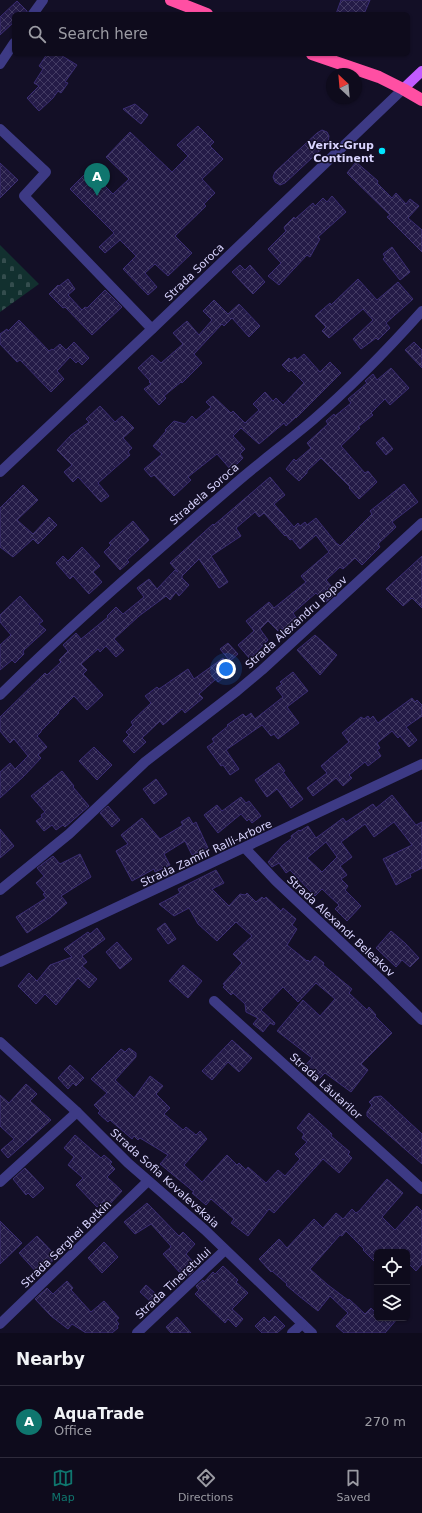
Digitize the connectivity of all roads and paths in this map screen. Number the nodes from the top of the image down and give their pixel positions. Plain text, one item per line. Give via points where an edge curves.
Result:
1 (43, 0) edge
2 (171, 0) edge
3 (35, 12) edge
4 (202, 12) edge
5 (12, 46) edge
6 (318, 56) edge
7 (0, 64) edge
8 (422, 71) edge
9 (403, 89) junction
10 (422, 100) edge
11 (0, 129) edge
12 (422, 311) edge
13 (152, 329) junction
14 (0, 472) edge
15 (422, 524) edge
16 (0, 696) edge
17 (422, 764) edge
18 (245, 848) junction
19 (0, 890) edge
20 (0, 962) edge
21 (214, 1001) dead end
22 (422, 1020) edge
23 (0, 1042) edge
24 (77, 1112) junction
25 (148, 1181) junction
26 (0, 1182) edge
27 (422, 1189) edge
28 (225, 1250) junction
29 (0, 1324) edge
30 (302, 1324) junction
31 (137, 1333) edge
32 (292, 1333) edge
33 (312, 1333) edge

1 - 3 street
2 - 4 highway
5 - 7 street
6 - 9 highway via 379,77
8 - 9 main road
9 - 10 highway
9 - 13 street, Strada Soroca
11 - 13 street via 46,172 24,196
12 - 16 street, Stradela Sorocа via 340,395 123,580
13 - 14 street, Strada Soroca
15 - 19 street, Strada Alexandru Popov via 257,674 151,758 69,834
17 - 18 street, Strada Zamfir Ralli-Arbore
18 - 20 street, Strada Zamfir Ralli-Arbore
18 - 22 street, Strada Alexandr Beleakov via 276,882
21 - 27 street, Strada Lăutarilor
23 - 24 street, Strada Sofia Kovalevskaia
24 - 25 street, Strada Sofia Kovalevskaia
24 - 26 street
25 - 28 street, Strada Sofia Kovalevskaia via 173,1200
25 - 29 street, Strada Serghei Botkin
28 - 30 street, Strada Sofia Kovalevskaia
28 - 31 street, Strada Tineretului
30 - 32 street
30 - 33 street, Strada Sofia Kovalevskaia

